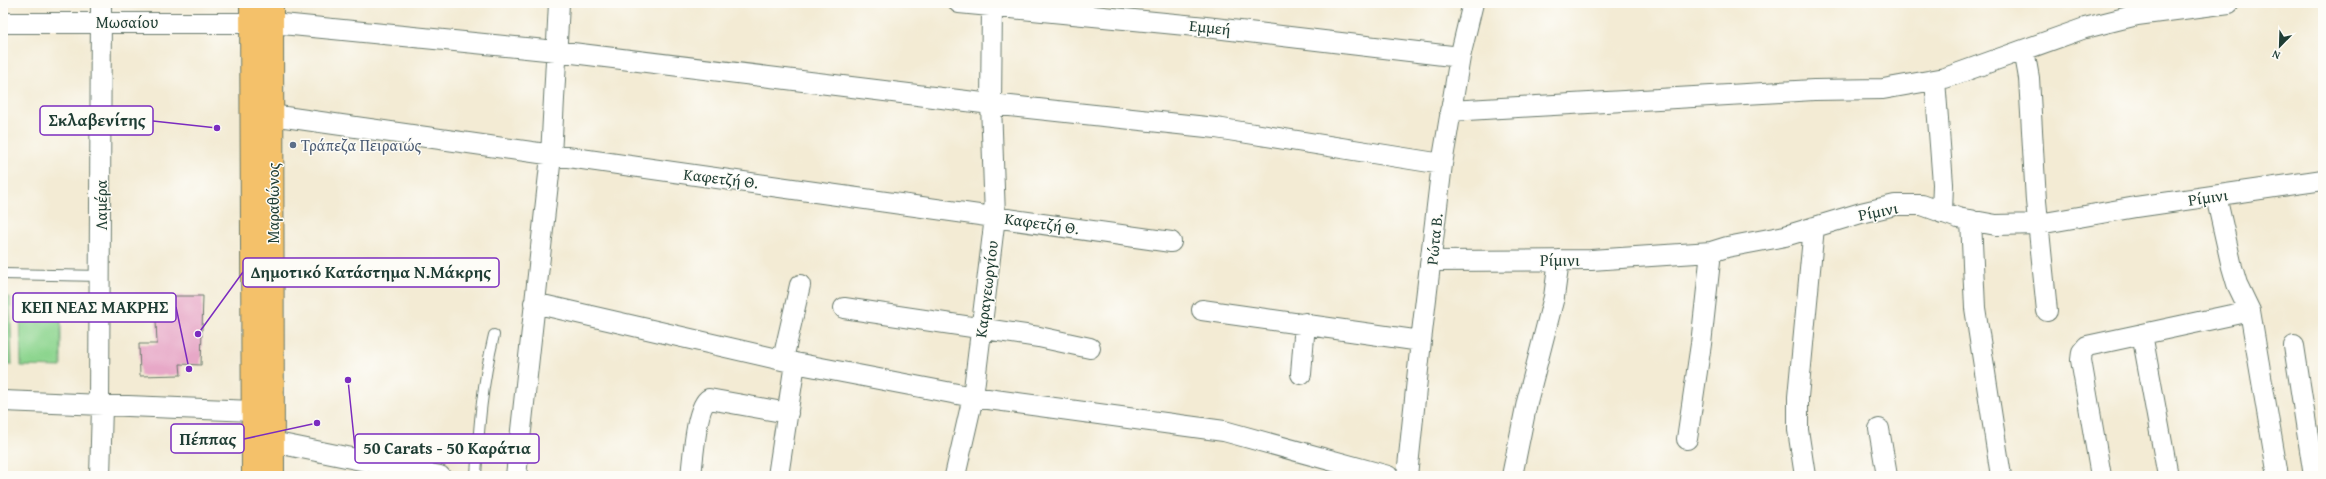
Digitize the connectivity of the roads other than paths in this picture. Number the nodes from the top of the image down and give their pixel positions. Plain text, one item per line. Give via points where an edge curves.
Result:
1 (559, 3) edge
2 (959, 3) edge
3 (1473, 3) edge
4 (2229, 3) edge
5 (992, 5) edge
6 (101, 12) edge
7 (261, 13) edge
8 (3, 22) edge
9 (2024, 50) junction
10 (556, 51) junction
11 (1460, 57) junction
12 (1934, 80) junction
13 (991, 104) junction
14 (1450, 111) junction
15 (271, 115) junction
16 (551, 156) junction
17 (1442, 164) junction
18 (2323, 180) edge
19 (2216, 196) junction
20 (1942, 213) junction
21 (995, 217) junction
22 (1971, 220) junction
23 (2039, 224) junction
24 (1814, 227) junction
25 (1171, 242) dead end
26 (1711, 252) junction
27 (1559, 260) junction
28 (1432, 261) junction
29 (3, 274) edge
30 (101, 276) junction
31 (800, 285) dead end
32 (534, 303) junction
33 (844, 308) dead end
34 (1202, 310) dead end
35 (2047, 311) dead end
36 (2250, 311) junction
37 (1305, 323) junction
38 (981, 329) junction
39 (494, 334) dead end
40 (2142, 334) junction
41 (1421, 341) junction
42 (2294, 346) dead end
43 (1090, 348) dead end
44 (789, 361) junction
45 (1300, 374) dead end
46 (973, 396) junction
47 (3, 401) edge
48 (100, 406) junction
49 (253, 411) junction
50 (788, 414) junction
51 (1879, 429) dead end
52 (1687, 439) dead end
53 (272, 442) junction
54 (100, 476) edge
55 (253, 476) edge
56 (273, 476) edge
57 (440, 476) edge
58 (476, 476) edge
59 (516, 476) edge
60 (691, 476) edge
61 (778, 476) edge
62 (955, 476) edge
63 (1388, 476) edge
64 (1407, 476) edge
65 (1512, 476) edge
66 (1805, 476) edge
67 (1887, 476) edge
68 (2001, 476) edge
69 (2101, 476) edge
70 (2168, 476) edge
71 (2278, 476) edge
72 (2314, 476) edge

1 - 10 street
2 - 5 street, Εμμεή
3 - 11 street, Ρώτα Β.
4 - 9 street via 2138,15 2085,28
5 - 11 street, Εμμεή via 1206,26
5 - 13 street, Καραγεωργίου
6 - 7 street, Μωσαίου
6 - 8 street, Μωσαίου
6 - 30 street, Λαμέρα
7 - 10 street, Μωσαίου
7 - 15 main road, Μαραθώνος
7 - 49 main road, Μαραθώνος
9 - 12 street
9 - 23 street via 2029,78
10 - 13 street, Μωσαίου
10 - 16 street
11 - 14 street, Ρώτα Β.
12 - 14 street via 1883,89 1814,90
12 - 20 street via 1943,184
13 - 17 street, Μωσαίου via 1216,128
13 - 21 street, Καραγεωργίου
14 - 17 street, Ρώτα Β.
15 - 16 street, Καφετζή Θ.
15 - 53 main road, Μαραθώνος
16 - 21 street, Καφετζή Θ.
16 - 32 street
17 - 28 street, Ρώτα Β.
18 - 19 street, Ρίμινι
19 - 23 street, Ρίμινι
19 - 36 street via 2236,278
20 - 22 street, Ρίμινι
20 - 24 street, Ρίμινι via 1922,205 1895,206
21 - 25 street, Καφετζή Θ.
21 - 38 street, Καραγεωργίου
22 - 23 street, Ρίμινι via 1996,225
22 - 68 street via 1976,308
23 - 35 street
24 - 26 street, Ρίμινι
24 - 66 street via 1798,397 1798,430
26 - 27 street, Ρίμινι
26 - 52 street via 1705,315
27 - 28 street, Ρίμινι
27 - 65 street via 1554,297 1527,402
28 - 41 street, Ρώτα Β.
29 - 30 lane
30 - 48 street, Λαμέρα
31 - 44 street
32 - 44 street
32 - 59 street
33 - 38 street
34 - 37 street
36 - 40 street
36 - 71 street
37 - 41 street
37 - 45 street
38 - 43 street
38 - 46 street, Καραγεωργίου
39 - 58 lane via 479,412
40 - 69 street via 2087,346 2082,352 2081,360
40 - 70 street
41 - 64 street, Ρώτα Β.
42 - 72 street
44 - 46 street
44 - 50 street
46 - 62 street, Καραγεωργίου
46 - 63 street via 1224,432
47 - 48 street
48 - 49 street
48 - 54 street, Λαμέρα
49 - 55 main road, Μαραθώνος
50 - 60 street via 709,399 700,412
50 - 61 street
51 - 67 street
53 - 56 main road, Μαραθώνος
53 - 57 street

